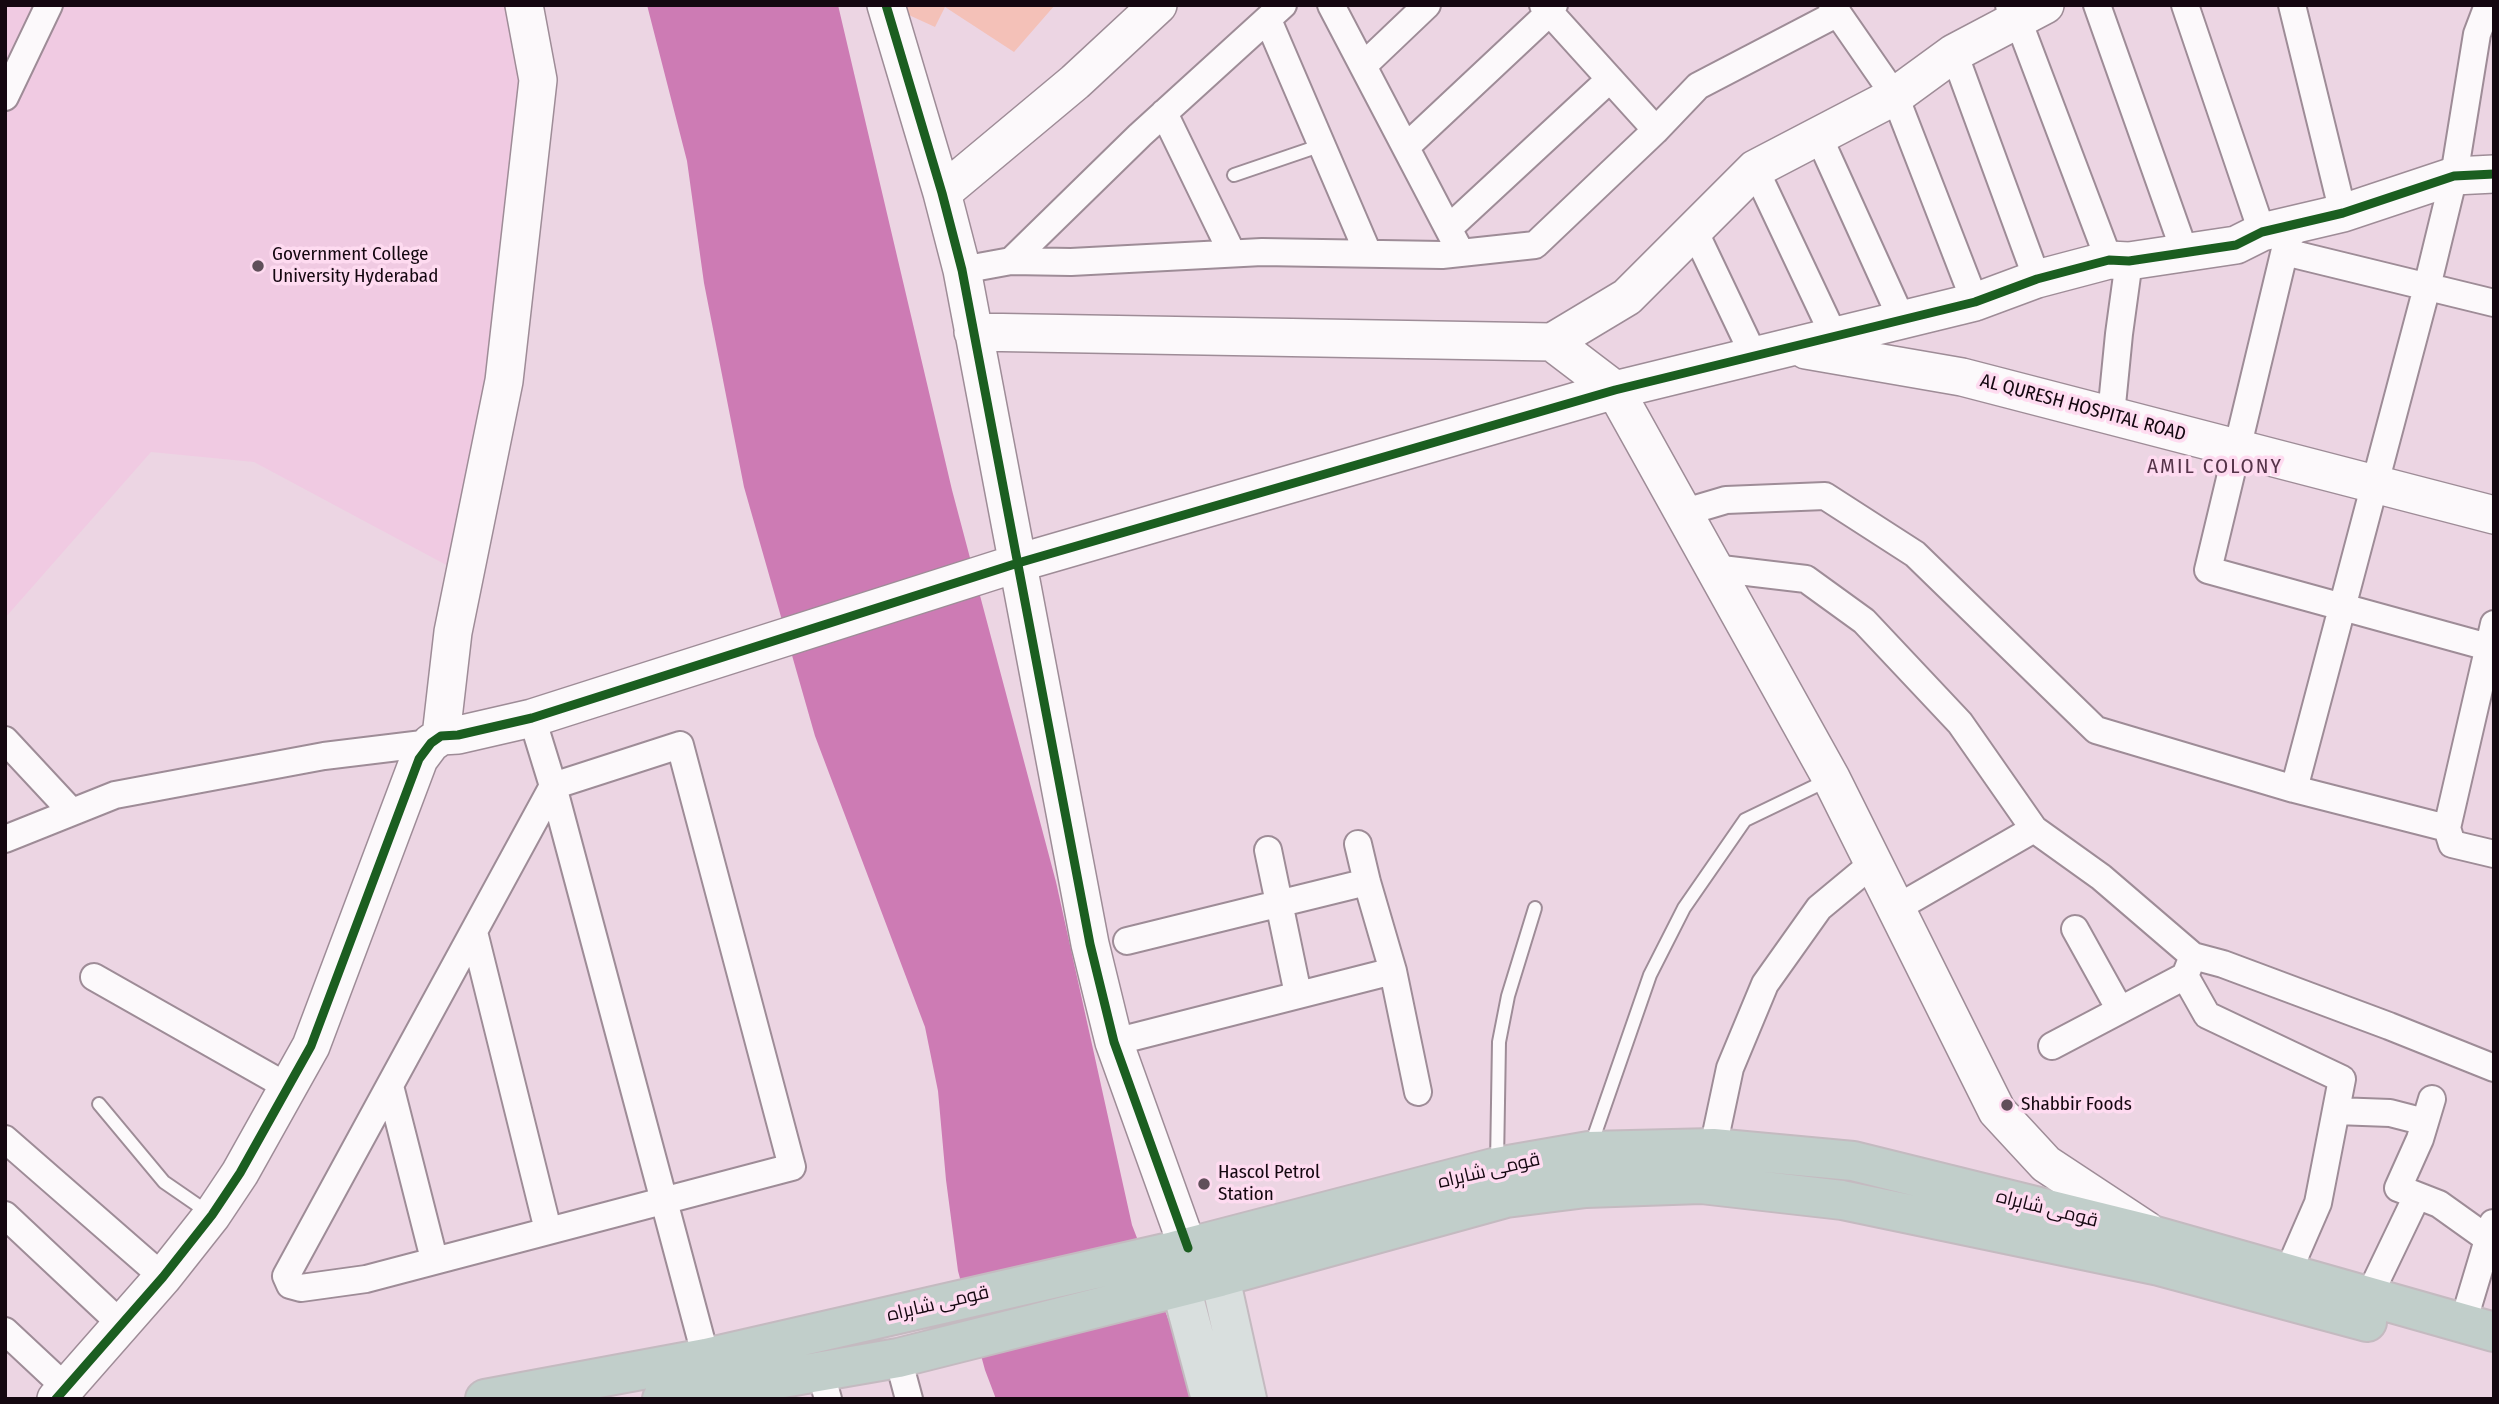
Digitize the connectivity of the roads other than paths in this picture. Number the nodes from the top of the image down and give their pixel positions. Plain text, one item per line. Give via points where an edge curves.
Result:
1 (49, 5) edge
2 (524, 5) edge
3 (886, 5) edge
4 (1158, 5) edge
5 (1331, 5) edge
6 (1427, 5) edge
7 (2097, 5) edge
8 (2185, 5) edge
9 (2292, 5) edge
10 (2488, 5) edge
11 (1549, 8) edge
12 (1835, 9) edge
13 (2024, 10) edge
14 (1275, 12) edge
15 (1954, 53) junction
16 (1364, 65) junction
17 (1610, 79) junction
18 (1895, 96) junction
19 (5, 97) edge
20 (1164, 113) junction
21 (1656, 130) junction
22 (1818, 135) junction
23 (1322, 145) junction
24 (1407, 146) junction
25 (1755, 169) junction
26 (2494, 174) edge
27 (1234, 175) dead end
28 (2454, 176) junction
29 (942, 193) junction
30 (2343, 213) junction
31 (1448, 228) junction
32 (1693, 228) junction
33 (2282, 236) junction
34 (1232, 253) junction
35 (1368, 253) junction
36 (1461, 253) junction
37 (2185, 253) junction
38 (1011, 261) junction
39 (2119, 261) junction
40 (962, 270) junction
41 (2038, 279) junction
42 (2427, 286) junction
43 (1975, 302) junction
44 (2494, 303) edge
45 (1902, 320) junction
46 (973, 332) junction
47 (1834, 336) junction
48 (1552, 342) junction
49 (1791, 347) junction
50 (1754, 356) junction
51 (1615, 390) junction
52 (2110, 415) junction
53 (2236, 448) junction
54 (2376, 484) junction
55 (1682, 513) junction
56 (2494, 515) edge
57 (1018, 563) junction
58 (1713, 568) junction
59 (2343, 606) junction
60 (2491, 636) edge
61 (532, 718) junction
62 (5, 740) edge
63 (436, 740) junction
64 (1831, 778) junction
65 (553, 786) junction
66 (2294, 789) junction
67 (72, 812) junction
68 (2447, 828) junction
69 (2034, 829) junction
70 (5, 839) edge
71 (1358, 844) dead end
72 (1268, 850) dead end
73 (2494, 854) edge
74 (1872, 864) junction
75 (1367, 882) junction
76 (1279, 904) junction
77 (1535, 908) dead end
78 (1895, 909) junction
79 (2075, 929) dead end
80 (474, 932) junction
81 (1127, 942) dead end
82 (2189, 966) junction
83 (1393, 971) junction
84 (94, 977) dead end
85 (1298, 994) junction
86 (2120, 1010) junction
87 (1114, 1042) junction
88 (2052, 1046) dead end
89 (2494, 1068) edge
90 (390, 1086) junction
91 (288, 1087) junction
92 (1418, 1092) dead end
93 (99, 1104) dead end
94 (2336, 1111) junction
95 (5, 1139) edge
96 (1713, 1148) junction
97 (1589, 1152) junction
98 (1501, 1182) junction
99 (2417, 1196) junction
100 (663, 1201) junction
101 (5, 1215) edge
102 (212, 1215) junction
103 (548, 1230) junction
104 (2491, 1231) edge
105 (2152, 1235) junction
106 (434, 1259) junction
107 (1178, 1269) junction
108 (2288, 1272) junction
109 (163, 1277) junction
110 (1220, 1277) junction
111 (2369, 1296) junction
112 (120, 1323) junction
113 (2478, 1327) edge
114 (5, 1331) edge
115 (2494, 1356) edge
116 (898, 1358) junction
117 (709, 1382) edge
118 (824, 1385) edge
119 (61, 1393) edge
120 (485, 1399) edge
121 (663, 1399) edge
122 (909, 1399) edge
123 (1211, 1399) edge
124 (1247, 1399) edge

1 - 19 street
2 - 63 street via 538,80 504,381
3 - 29 street
4 - 29 street via 1075,82
5 - 16 street
6 - 16 street
7 - 37 street
8 - 33 street
9 - 30 street
10 - 28 street via 2477,34
11 - 17 street
11 - 24 street
12 - 18 street
12 - 21 street via 1698,86
13 - 15 street
13 - 39 street
14 - 20 street
14 - 23 street
15 - 18 street
15 - 41 street
16 - 24 street
17 - 21 street
17 - 31 street
18 - 22 street
18 - 43 street
20 - 34 street
20 - 38 street
21 - 36 street via 1535,245
22 - 25 street
22 - 45 street
23 - 27 lane
23 - 35 street
24 - 31 street
25 - 32 street
25 - 47 street
26 - 28 street
28 - 30 street
28 - 42 street
29 - 40 street
30 - 33 street
31 - 36 street
32 - 48 street via 1627,297
32 - 50 street
33 - 37 street
33 - 42 street
33 - 53 street
34 - 35 street
34 - 38 street
35 - 36 street
37 - 39 street
38 - 40 street
39 - 41 street
39 - 52 street via 2119,334
40 - 46 street
41 - 43 street
42 - 44 street
42 - 54 street
43 - 45 street
45 - 47 street
46 - 48 street
46 - 57 street
47 - 49 street
48 - 51 street
49 - 50 street
49 - 52 street, AL QURESH HOSPITAL ROAD via 1962,377
50 - 51 street
51 - 55 street
51 - 57 street
52 - 53 street, AL QURESH HOSPITAL ROAD
53 - 54 street, AL QURESH HOSPITAL ROAD
53 - 59 street via 2208,570
54 - 56 street, AL QURESH HOSPITAL ROAD
54 - 59 street
55 - 58 street
55 - 66 street via 1726,500 1825,496 1915,554 2095,730
57 - 61 street
57 - 87 street via 1090,944
58 - 64 street
58 - 69 street via 1806,579 1864,621 1960,723
59 - 60 street
59 - 66 street
60 - 68 street
61 - 63 street
61 - 65 street
62 - 67 street
63 - 67 street via 115,795
63 - 91 street via 419,760 311,1046
64 - 74 street
64 - 97 lane via 1745,820 1684,908 1650,975
65 - 80 street
65 - 100 street
65 - 100 street via 680,745 792,1167
66 - 68 street
67 - 70 street
68 - 73 street via 2452,844
69 - 78 street
69 - 82 street via 2101,877
71 - 75 street
72 - 76 street
74 - 78 street
74 - 96 street via 1819,908 1765,984 1730,1068
75 - 76 street
75 - 83 street
76 - 81 street
76 - 85 street
77 - 98 lane via 1499,1042
78 - 105 street via 1997,1111 2046,1164
79 - 86 street
80 - 90 street
80 - 103 street
82 - 86 street
82 - 89 street via 2223,964
82 - 94 street via 2207,1015 2342,1079
83 - 85 street
83 - 92 street
84 - 91 street
85 - 87 street
86 - 88 street
87 - 107 street
90 - 106 street
90 - 106 street via 286,1276 290,1285 301,1288 366,1279
91 - 102 street
93 - 102 lane via 164,1182
94 - 99 street via 2428,1110 2398,1188
94 - 108 street via 2318,1203
95 - 109 street
96 - 97 highway, قومی شاہراہ
96 - 105 highway, قومی شاہراہ via 1853,1161
97 - 98 highway, قومی شاہراہ
98 - 107 highway, قومی شاہراہ
98 - 110 highway, قومی شاہراہ
98 - 115 highway, قومی شاہراہ via 1586,1188 1701,1184 1842,1200 2159,1266
99 - 104 street
99 - 111 street
100 - 103 street
100 - 117 street
101 - 112 street
102 - 109 street
103 - 106 street
104 - 113 street
105 - 108 highway, قومی شاہراہ
107 - 110 highway, قومی شاہراہ
107 - 116 highway, قومی شاہراہ
107 - 117 highway, قومی شاہراہ via 890,1315
107 - 123 main road
108 - 111 highway, قومی شاہراہ
109 - 112 street
110 - 124 main road
111 - 113 highway, قومی شاہراہ
112 - 119 street
114 - 119 street
116 - 118 highway, قومی شاہراہ
116 - 122 street
117 - 118 highway, قومی شاہراہ
117 - 120 highway, قومی شاہراہ
117 - 121 highway, قومی شاہراہ

